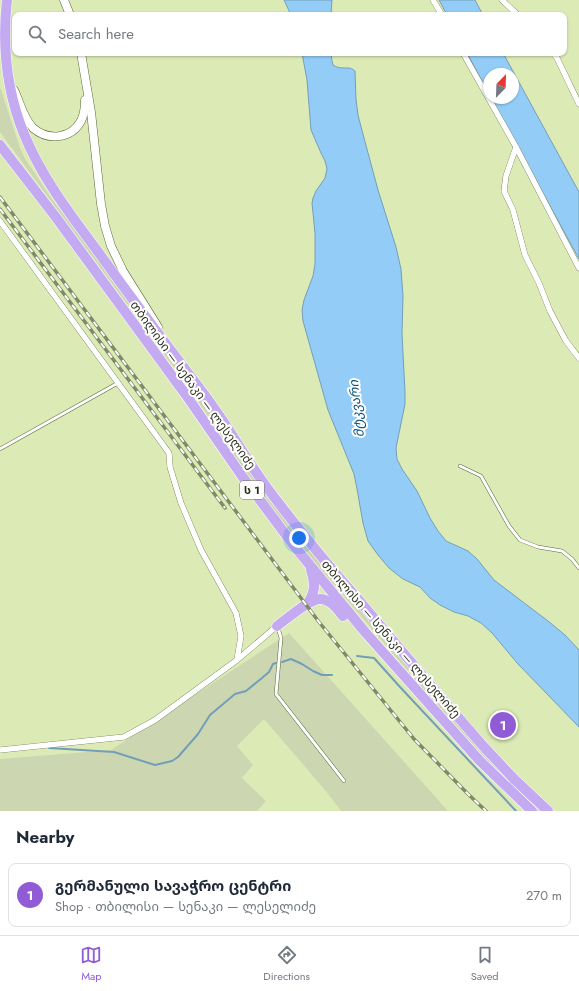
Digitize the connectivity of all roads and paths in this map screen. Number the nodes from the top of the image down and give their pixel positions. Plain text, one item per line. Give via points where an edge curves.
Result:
1 (7, 0) edge
2 (64, 0) edge
3 (433, 0) edge
4 (502, 0) edge
5 (69, 12) edge
6 (440, 12) edge
7 (515, 12) edge
8 (81, 56) edge
9 (465, 56) edge
10 (555, 56) edge
11 (9, 78) junction
12 (86, 87) junction
13 (579, 104) edge
14 (0, 145) edge
15 (516, 147) junction
16 (0, 221) edge
17 (579, 268) edge
18 (175, 356) junction
19 (579, 358) edge
20 (118, 383) junction
21 (0, 449) edge
22 (460, 466) dead end
23 (310, 566) junction
24 (579, 568) edge
25 (308, 603) junction
26 (277, 626) junction
27 (365, 632) junction
28 (237, 660) junction
29 (0, 750) edge
30 (344, 780) dead end
31 (532, 811) edge
32 (548, 811) edge

1 - 11 highway, თბილისი — სენაკი — ლესელიძე / ს 1 via 5,35
2 - 5 main road
3 - 6 street
4 - 7 street
8 - 12 main road
9 - 15 street
10 - 13 street
11 - 12 main road via 28,122 50,137 62,136 78,125 84,114
11 - 18 highway, თბილისი — სენაკი — ლესელიძე / ს 1 via 19,121 44,173 81,229
12 - 18 main road via 101,204 111,246
14 - 23 highway, თბილისი — სენაკი — ლესელიძე / ს 1 via 78,247 242,476
15 - 17 street
15 - 19 street via 506,176 504,192 513,210 524,255 566,341
16 - 20 street
18 - 32 highway, თბილისი — სენაკი — ლესელიძე / ს 1 via 223,421 270,493 312,545 484,747
20 - 21 lane
20 - 28 street via 169,453 170,467 181,503 201,550 236,613 241,636
22 - 24 lane via 481,476 509,526 520,540 562,552 572,558
23 - 25 highway via 315,587
23 - 27 highway, თბილისი — სენაკი — ლესელიძე / ს 1
25 - 26 highway
25 - 27 highway via 321,599 327,601 352,626
26 - 28 street
26 - 30 lane via 281,638 276,694
27 - 31 highway, თბილისი — სენაკი — ლესელიძე / ს 1 via 480,761
28 - 29 street via 155,720 124,737

